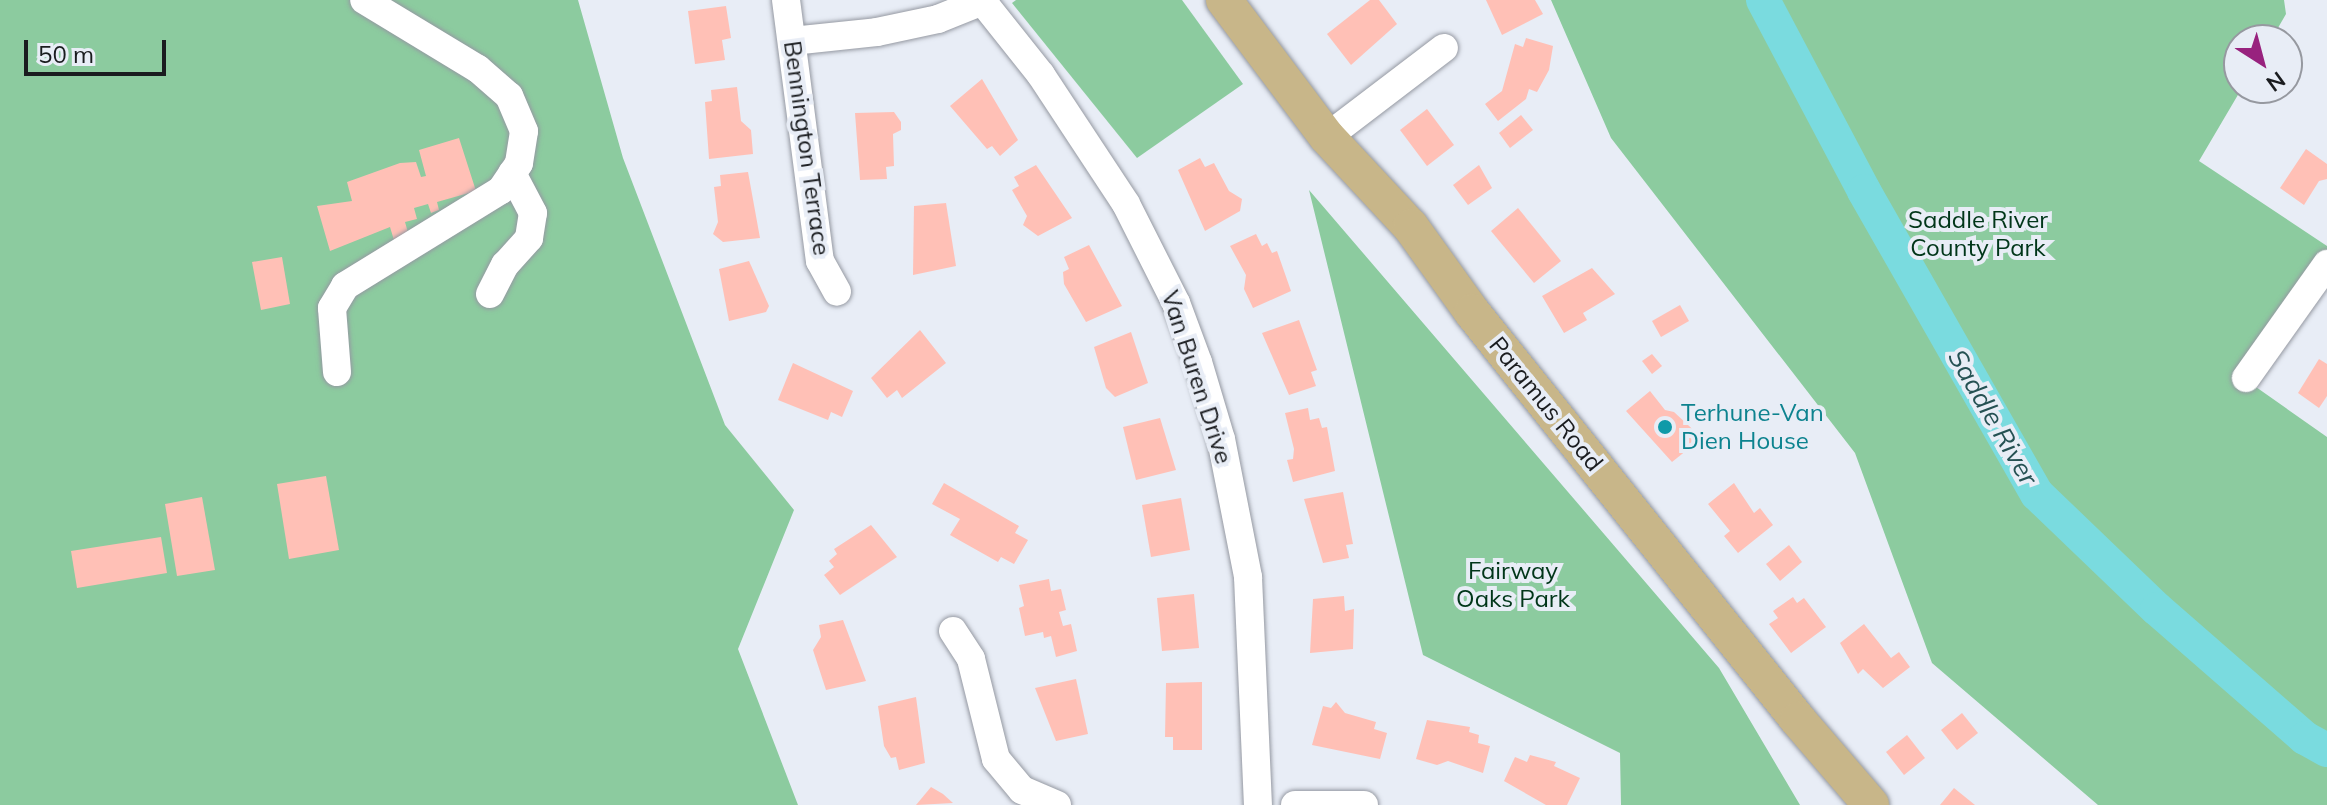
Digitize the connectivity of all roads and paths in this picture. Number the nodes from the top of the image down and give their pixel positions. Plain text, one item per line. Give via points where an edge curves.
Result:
1 (364, 0) edge
2 (786, 0) edge
3 (1224, 0) edge
4 (984, 1) edge
5 (792, 41) junction
6 (1444, 48) dead end
7 (1327, 137) junction
8 (512, 173) junction
9 (2327, 264) edge
10 (837, 292) dead end
11 (490, 294) dead end
12 (337, 372) dead end
13 (2246, 378) dead end
14 (953, 631) dead end
15 (1057, 805) edge
16 (1258, 805) edge
17 (1295, 805) edge
18 (1364, 805) edge
19 (1871, 805) edge

1 - 8 street via 478,69 509,96 524,131
2 - 5 street, Bennington Terrace
3 - 7 main road, Paramus Road
4 - 5 street via 938,19 877,32
4 - 16 street, Van Buren Drive via 1050,88 1126,204 1154,254 1198,362 1221,439 1248,577
5 - 10 street, Bennington Terrace via 820,261
6 - 7 street
7 - 19 main road, Paramus Road via 1411,227 1719,621
8 - 11 street via 533,213 529,238 505,265
8 - 12 street via 479,208 345,286 332,308
9 - 13 street
14 - 15 street via 971,659 996,759 1022,790
17 - 18 street

